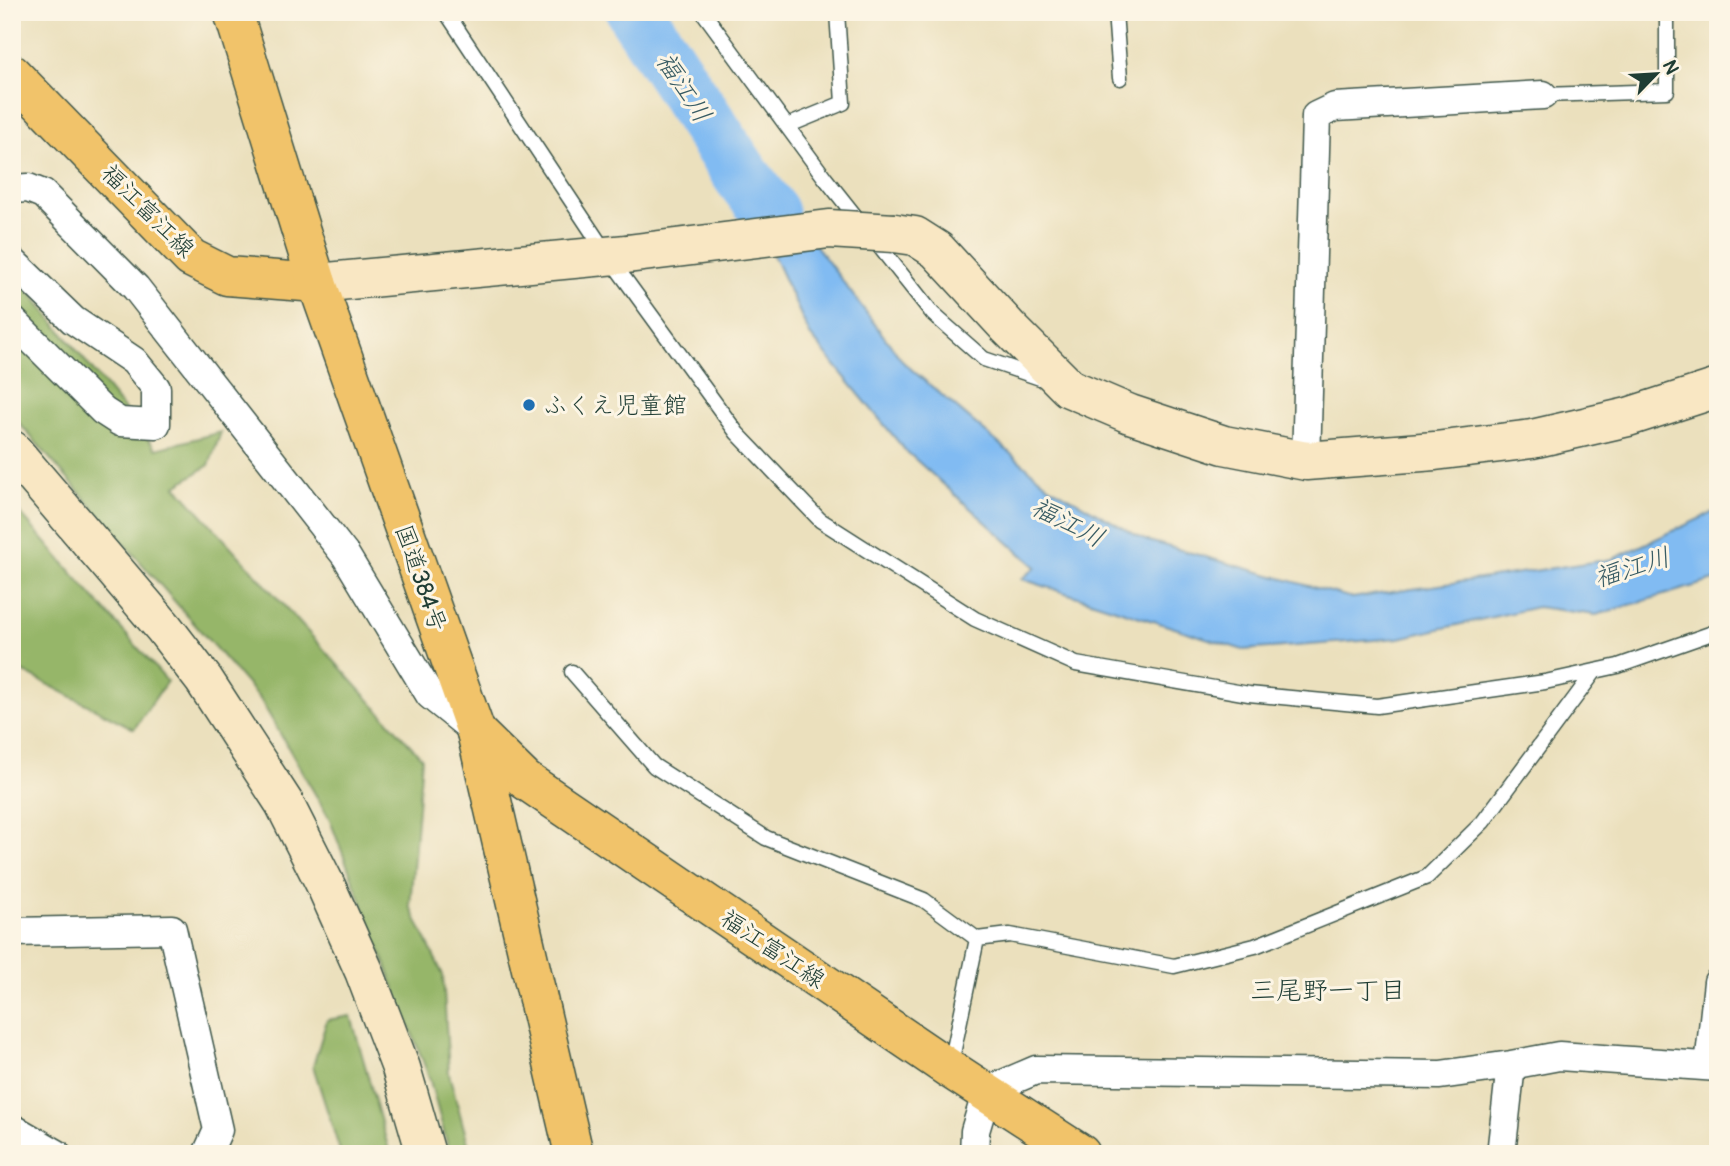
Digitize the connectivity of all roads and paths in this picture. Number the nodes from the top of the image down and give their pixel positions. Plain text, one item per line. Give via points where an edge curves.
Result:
1 (233, 12) edge
2 (446, 12) edge
3 (704, 12) edge
4 (837, 12) edge
5 (1115, 12) edge
6 (1667, 12) edge
7 (12, 74) edge
8 (1120, 78) dead end
9 (1543, 95) joint
10 (787, 126) junction
11 (12, 189) edge
12 (618, 255) junction
13 (12, 261) edge
14 (317, 283) junction
15 (12, 320) edge
16 (1069, 388) junction
17 (1718, 388) edge
18 (12, 450) edge
19 (1306, 461) junction
20 (1718, 631) edge
21 (1595, 671) junction
22 (572, 672) dead end
23 (476, 732) junction
24 (12, 932) edge
25 (977, 939) junction
26 (1718, 982) edge
27 (1511, 1065) junction
28 (1713, 1066) edge
29 (950, 1069) junction
30 (987, 1091) junction
31 (12, 1128) edge
32 (57, 1154) edge
33 (207, 1154) edge
34 (426, 1154) edge
35 (574, 1154) edge
36 (974, 1154) edge
37 (1081, 1154) edge
38 (1501, 1154) edge

1 - 14 main road, 国道384号
2 - 12 lane
3 - 10 lane
4 - 10 lane via 843,103
5 - 8 lane
6 - 9 lane via 1667,91
7 - 14 main road, 福江富江線 via 191,258 227,276
9 - 19 street via 1335,107 1316,116
10 - 16 lane via 933,314 984,359
11 - 23 street via 28,188 43,194 136,288 346,556 430,695
12 - 14 street
12 - 16 street, bridge via 829,229 915,236 937,250
12 - 21 lane via 737,433 820,520 975,619 1076,664 1249,694 1377,706
13 - 15 street via 73,320 134,361 156,388 156,424 120,422 103,411
14 - 23 main road, 国道384号
16 - 19 street via 1224,445
17 - 19 street via 1628,417 1532,439
18 - 34 street via 188,659 284,803 364,971 401,1068
20 - 21 lane
21 - 25 lane via 1483,822 1427,877 1255,946 1174,966 1010,935
22 - 25 lane via 654,766 766,838 924,900
23 - 29 main road, 福江富江線 via 525,780
23 - 35 main road, 国道384号
24 - 33 street via 172,929 218,1130
25 - 29 lane
26 - 28 street
27 - 28 street via 1559,1056
27 - 30 street via 1440,1075 1035,1070
27 - 38 street
29 - 30 main road, 福江富江線
30 - 36 street via 975,1131
30 - 37 main road, 福江富江線
31 - 32 street

